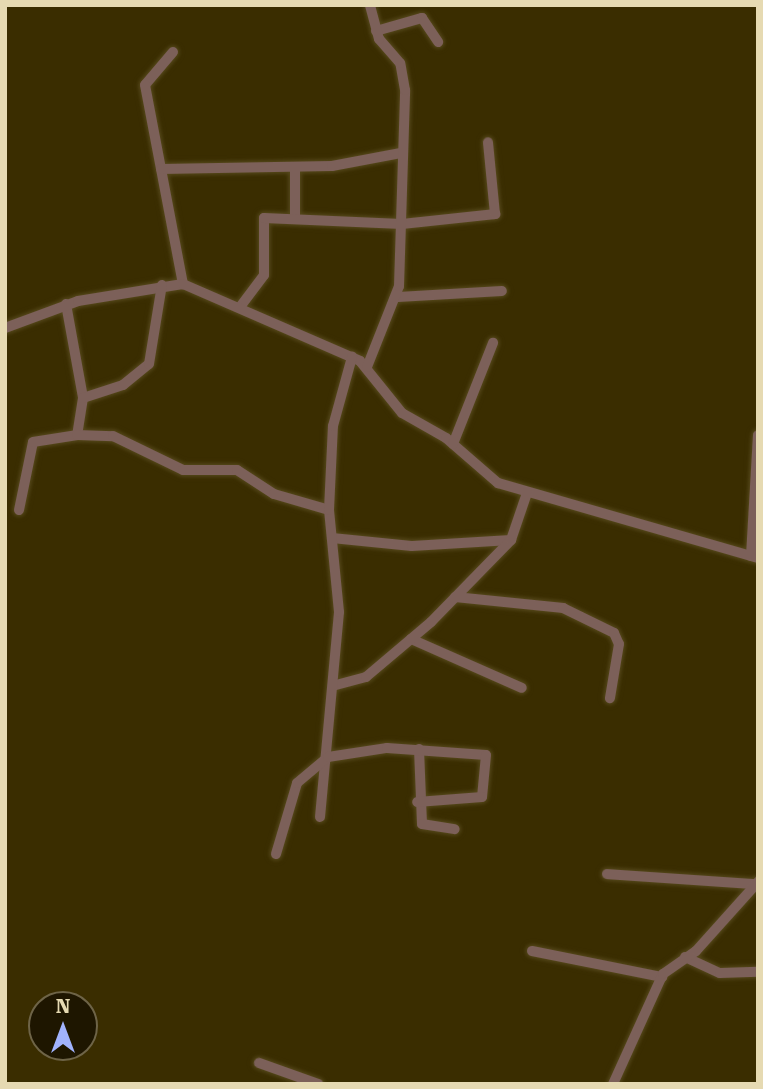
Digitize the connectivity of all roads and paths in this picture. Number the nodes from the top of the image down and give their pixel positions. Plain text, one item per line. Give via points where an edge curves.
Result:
1 (370, 5) edge
2 (376, 31) junction
3 (438, 42) dead end
4 (173, 52) dead end
5 (488, 142) dead end
6 (401, 153) junction
7 (161, 169) junction
8 (295, 169) junction
9 (295, 216) junction
10 (402, 224) junction
11 (183, 284) junction
12 (162, 285) junction
13 (502, 291) dead end
14 (398, 297) junction
15 (66, 304) junction
16 (240, 307) junction
17 (5, 328) edge
18 (493, 343) dead end
19 (352, 357) junction
20 (367, 367) junction
21 (83, 398) junction
22 (77, 435) junction
23 (758, 435) edge
24 (453, 444) junction
25 (527, 492) junction
26 (19, 509) dead end
27 (329, 509) junction
28 (332, 538) junction
29 (511, 540) junction
30 (754, 557) edge
31 (455, 597) junction
32 (411, 639) junction
33 (336, 685) junction
34 (522, 688) dead end
35 (610, 698) dead end
36 (419, 750) junction
37 (328, 757) junction
38 (417, 802) junction
39 (320, 817) dead end
40 (455, 829) dead end
41 (276, 854) dead end
42 (607, 874) dead end
43 (756, 883) edge
44 (533, 951) dead end
45 (685, 957) junction
46 (758, 972) edge
47 (662, 977) junction
48 (259, 1063) dead end
49 (318, 1084) edge
50 (613, 1084) edge

1 - 2 street
2 - 3 street via 422,18
2 - 6 street via 403,72
4 - 7 street via 146,80
5 - 10 street via 495,214
6 - 8 street
6 - 10 street
7 - 8 street
7 - 11 street
8 - 9 street
9 - 10 street
9 - 16 street via 260,223 264,275
10 - 14 street
11 - 12 street
11 - 16 street
12 - 15 street
12 - 21 street via 149,364 123,385
13 - 14 street
14 - 20 street
15 - 17 street
15 - 21 street
16 - 19 street
18 - 24 street
19 - 20 street
19 - 27 street via 334,419
20 - 24 street via 402,413
21 - 22 street
22 - 26 street via 33,442
22 - 27 street via 113,436 183,470 237,470 274,494
23 - 30 street
24 - 25 street via 498,483
25 - 29 street
25 - 30 street
27 - 28 street
28 - 29 street via 412,546
28 - 33 street
29 - 31 street
31 - 32 street
31 - 35 street via 564,608 614,633 619,644
32 - 33 street via 366,677
32 - 34 street
33 - 37 street
36 - 37 street
36 - 38 street
36 - 38 street via 480,753 489,766 482,797
37 - 39 street
37 - 41 street via 297,783
38 - 40 street via 422,824
42 - 43 street
43 - 45 street
44 - 47 street
45 - 46 street via 720,973
45 - 47 street
47 - 50 street
48 - 49 street

